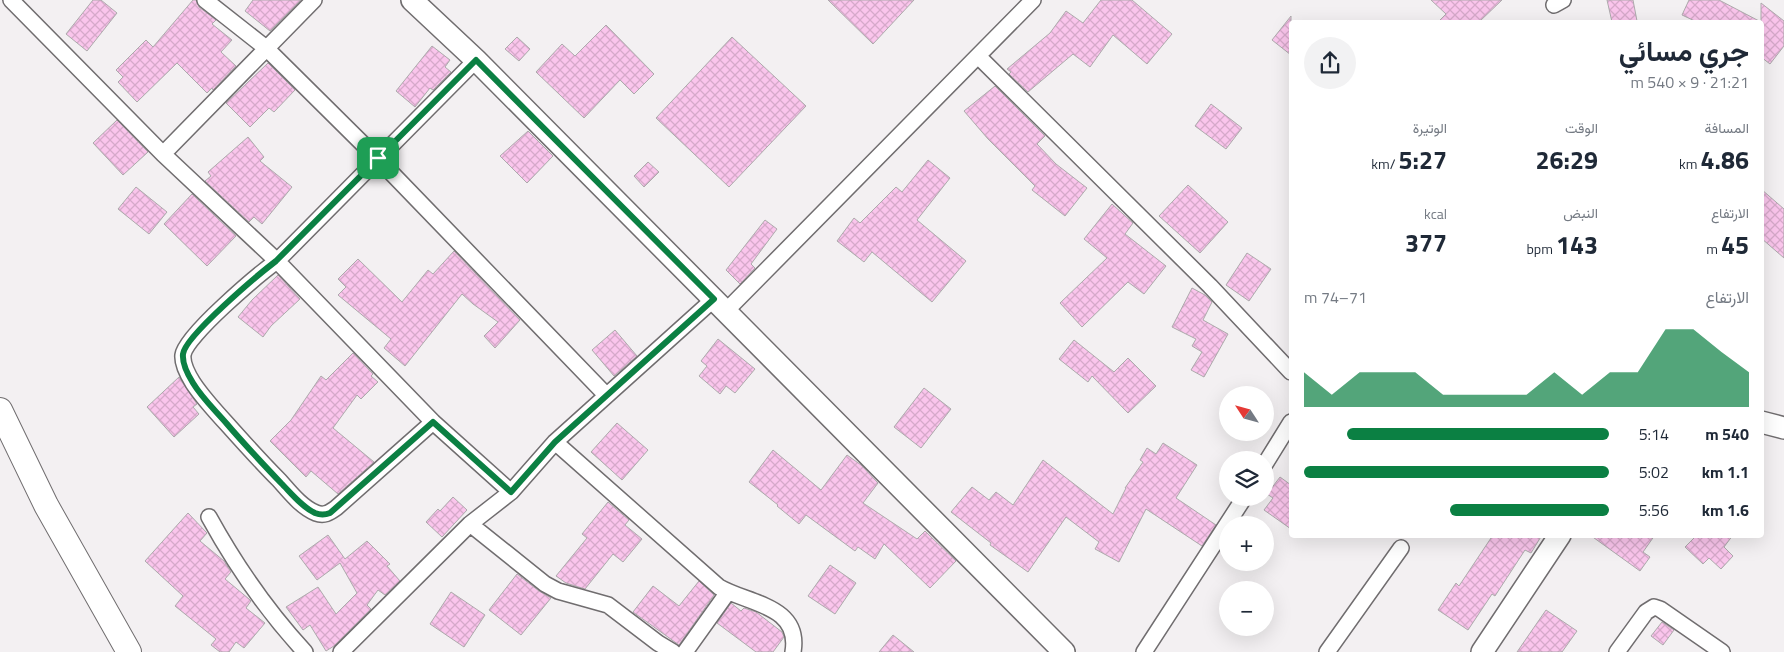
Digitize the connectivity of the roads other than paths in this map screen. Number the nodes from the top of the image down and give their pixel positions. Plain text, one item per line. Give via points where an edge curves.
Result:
1 (11, 0) edge
2 (205, 0) edge
3 (314, 0) edge
4 (412, 0) edge
5 (1033, 0) edge
6 (266, 48) junction
7 (979, 57) junction
8 (476, 60) junction
9 (163, 154) junction
10 (378, 158) junction
11 (276, 261) junction
12 (719, 306) junction
13 (1289, 370) edge
14 (606, 395) junction
15 (0, 410) edge
16 (433, 422) junction
17 (1764, 423) edge
18 (1289, 425) edge
19 (1784, 428) edge
20 (555, 442) junction
21 (1273, 451) edge
22 (511, 492) junction
23 (1239, 506) edge
24 (209, 517) dead end
25 (470, 524) junction
26 (1558, 538) edge
27 (1401, 548) dead end
28 (728, 592) junction
29 (1061, 651) edge
30 (129, 652) edge
31 (305, 652) edge
32 (341, 652) edge
33 (673, 652) edge
34 (685, 652) edge
35 (793, 652) edge
36 (1144, 652) edge
37 (1327, 652) edge
38 (1482, 652) edge
39 (1617, 652) edge
40 (1722, 652) edge

1 - 9 street
2 - 6 street
3 - 6 street
4 - 8 main road
5 - 7 street
6 - 9 street
6 - 10 street
7 - 12 street
7 - 13 street via 1210,286
8 - 10 street
8 - 12 main road
9 - 11 street
10 - 11 street
10 - 14 street
11 - 16 street
11 - 16 street via 249,282 199,331 187,344 183,355 187,372 198,390 272,473 307,508 326,515
12 - 14 street
12 - 29 main road
14 - 20 street
15 - 30 main road via 46,505
16 - 22 street
17 - 19 main road
18 - 21 street
20 - 22 street
20 - 28 street
22 - 25 street
23 - 36 street
24 - 31 street via 261,600
25 - 32 street
25 - 33 street via 545,584 558,591 608,605
26 - 38 main road
27 - 37 street
28 - 34 street
28 - 35 street via 764,605 783,617 794,633
39 - 40 street via 1646,612 1654,607

